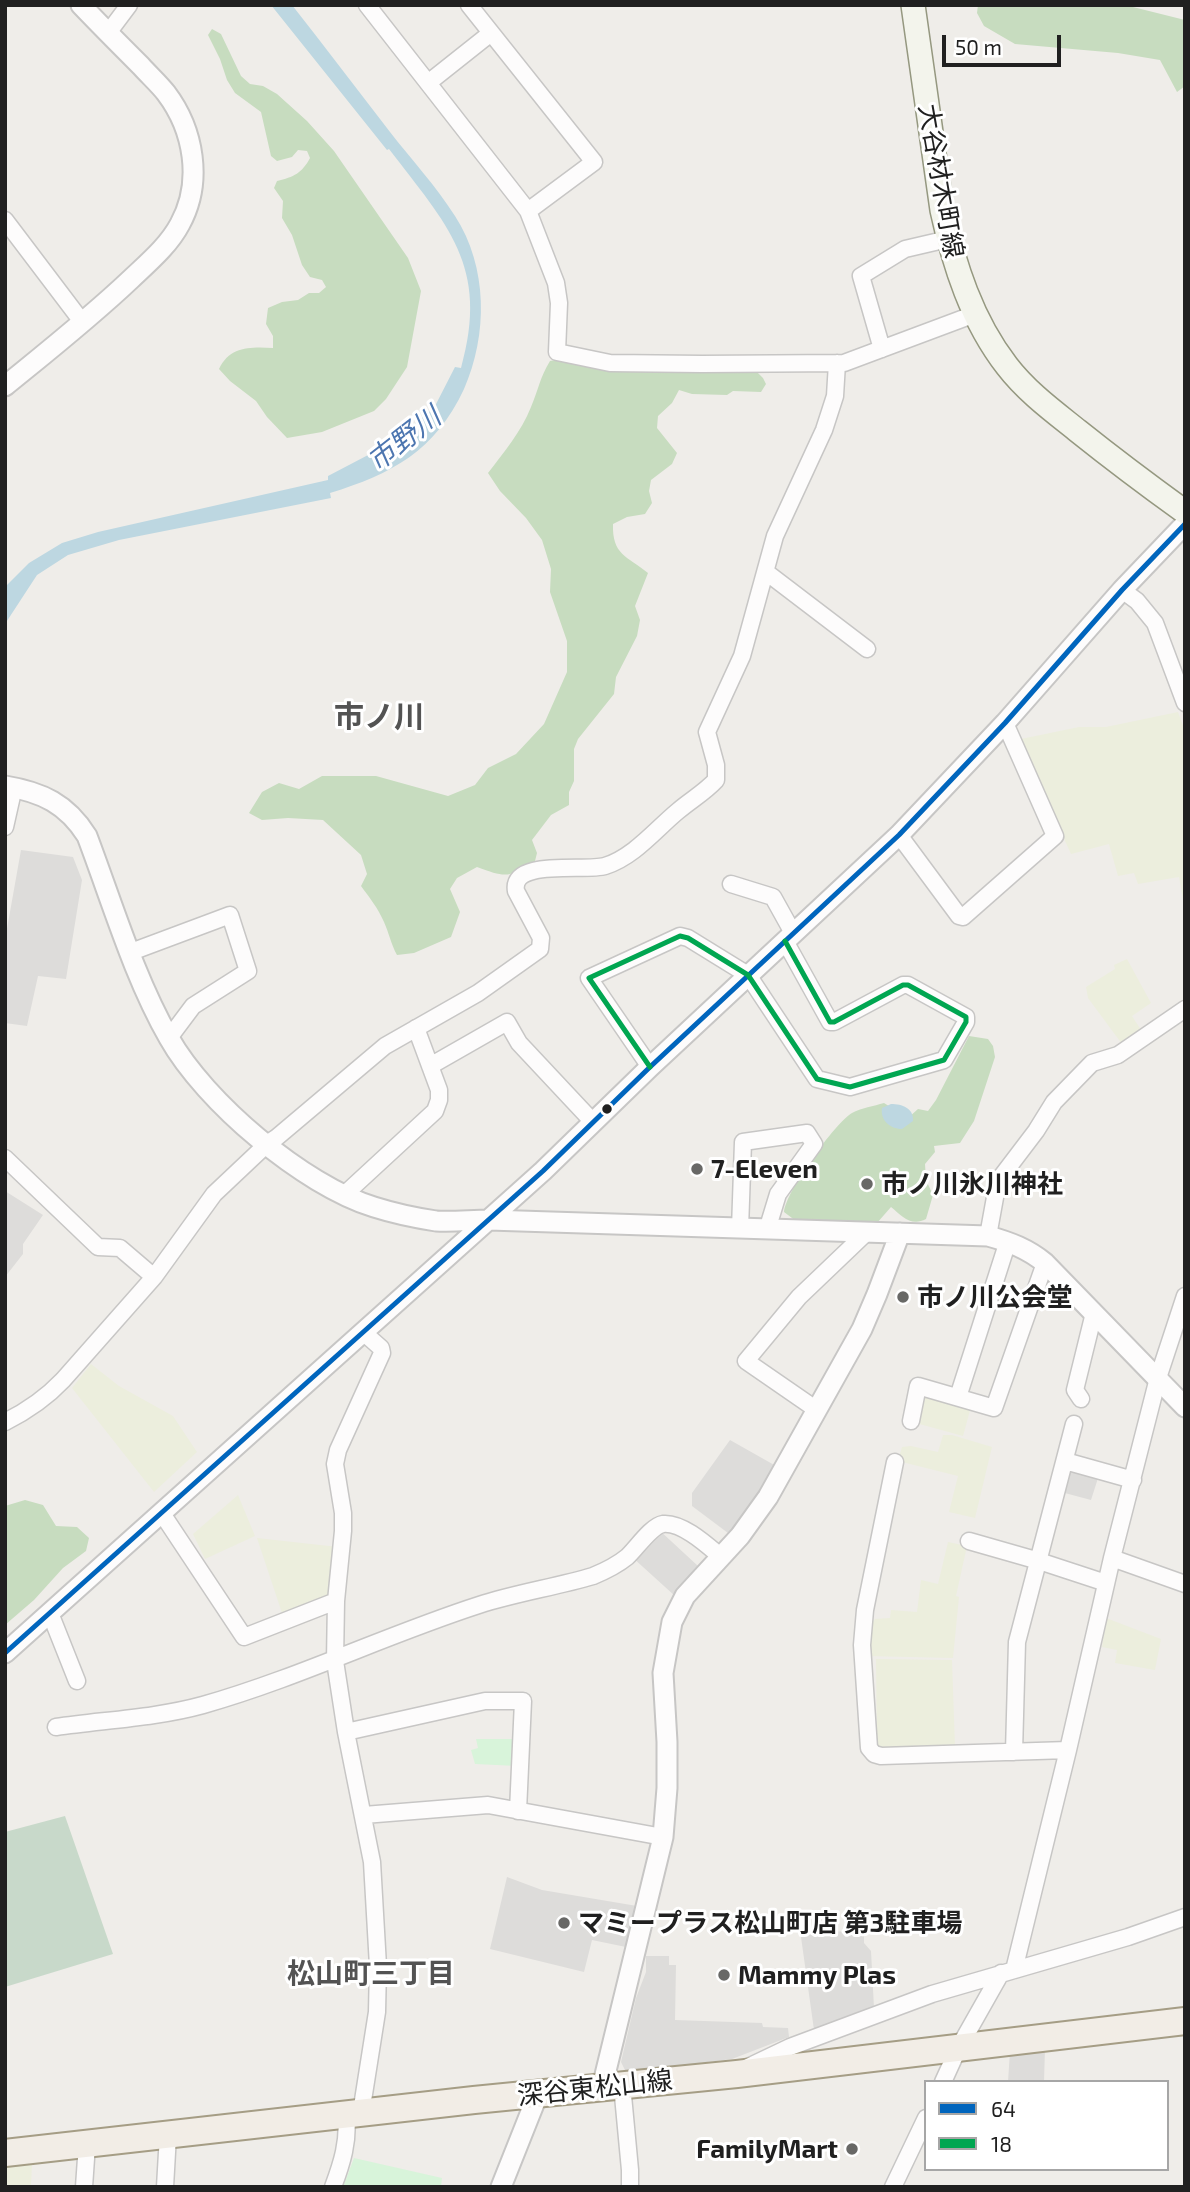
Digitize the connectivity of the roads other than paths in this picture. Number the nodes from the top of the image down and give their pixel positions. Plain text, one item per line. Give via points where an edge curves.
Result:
1 (81, 5) edge
2 (129, 5) edge
3 (367, 5) edge
4 (469, 5) edge
5 (913, 5) edge
6 (108, 33) junction
7 (491, 33) junction
8 (428, 83) junction
9 (528, 211) junction
10 (5, 220) edge
11 (948, 239) junction
12 (975, 314) junction
13 (83, 323) junction
14 (882, 349) junction
15 (837, 363) junction
16 (5, 386) edge
17 (1185, 512) edge
18 (1185, 524) edge
19 (766, 572) junction
20 (1122, 590) junction
21 (867, 649) dead end
22 (1185, 703) edge
23 (1005, 723) junction
24 (10, 787) edge
25 (5, 827) edge
26 (899, 835) junction
27 (732, 884) dead end
28 (789, 937) junction
29 (131, 952) junction
30 (748, 975) junction
31 (1185, 1009) edge
32 (416, 1028) junction
33 (169, 1038) junction
34 (430, 1066) junction
35 (650, 1066) junction
36 (593, 1122) junction
37 (267, 1144) junction
38 (5, 1158) edge
39 (344, 1195) junction
40 (489, 1220) junction
41 (740, 1229) junction
42 (767, 1230) junction
43 (866, 1233) junction
44 (900, 1233) junction
45 (988, 1236) junction
46 (1008, 1241) junction
47 (1045, 1263) junction
48 (154, 1277) junction
49 (1185, 1296) edge
50 (1094, 1313) junction
51 (363, 1332) junction
52 (1158, 1378) junction
53 (958, 1397) junction
54 (1081, 1399) dead end
55 (1185, 1408) edge
56 (817, 1410) junction
57 (911, 1421) dead end
58 (5, 1422) edge
59 (1074, 1424) dead end
60 (1065, 1461) junction
61 (895, 1462) dead end
62 (1133, 1480) junction
63 (161, 1512) junction
64 (969, 1541) dead end
65 (720, 1556) junction
66 (1112, 1558) junction
67 (1040, 1560) junction
68 (1106, 1583) junction
69 (1185, 1584) edge
70 (336, 1601) junction
71 (50, 1613) junction
72 (5, 1653) edge
73 (335, 1661) junction
74 (77, 1681) dead end
75 (56, 1727) dead end
76 (346, 1732) junction
77 (1068, 1750) junction
78 (1014, 1752) junction
79 (518, 1811) junction
80 (363, 1815) junction
81 (663, 1838) junction
82 (1185, 1917) edge
83 (1007, 1971) junction
84 (1185, 2021) edge
85 (958, 2049) junction
86 (737, 2074) junction
87 (944, 2080) edge
88 (612, 2086) junction
89 (538, 2094) junction
90 (354, 2114) junction
91 (924, 2122) edge
92 (168, 2135) junction
93 (87, 2144) junction
94 (5, 2153) edge
95 (84, 2187) edge
96 (164, 2187) edge
97 (333, 2187) edge
98 (501, 2187) edge
99 (630, 2187) edge
100 (893, 2187) edge

1 - 6 street
2 - 6 street
3 - 8 street
4 - 7 street
5 - 11 main road, 大谷材木町線
6 - 13 street via 177,110 186,128 194,175 181,223 164,247
7 - 8 street
7 - 9 street via 594,162
8 - 9 street
9 - 15 street via 556,283 558,352 610,363
10 - 13 street
11 - 12 main road, 大谷材木町線
11 - 14 street via 905,249 861,276
12 - 14 street
12 - 17 main road, 大谷材木町線 via 1008,368 1041,402
13 - 16 street
14 - 15 street
15 - 19 street via 835,396 824,430 775,536
18 - 20 street
19 - 21 street
19 - 32 street via 742,656 707,732 716,780 640,844 606,866 524,874 514,886 541,938 540,949 478,993
20 - 22 street via 1155,623
20 - 23 street
23 - 26 street
23 - 26 street via 1055,836 963,917
24 - 25 street
24 - 29 street via 44,796 77,820 88,836
26 - 28 street
27 - 28 street via 772,897
28 - 30 street
28 - 30 street via 830,1022 903,985 966,1017 944,1060 850,1087 817,1079
29 - 33 street
29 - 33 street via 230,915 248,971 193,1006
30 - 35 street
30 - 35 street via 680,936 589,978
31 - 45 street via 1118,1055 1092,1063 1054,1101 998,1181
32 - 34 street
32 - 37 street via 385,1046
33 - 37 street via 206,1090
34 - 36 street via 507,1022 519,1043
34 - 39 street via 439,1090 435,1111
35 - 36 street
36 - 40 street
37 - 39 street
37 - 48 street via 214,1194
38 - 48 street via 98,1247 120,1248
39 - 40 street via 436,1221
40 - 41 street
40 - 51 street
41 - 42 street
41 - 42 street via 743,1142 807,1133 814,1144 778,1194
42 - 43 street
43 - 44 street
43 - 56 street via 799,1297 746,1361
44 - 45 street
44 - 56 street via 862,1329
45 - 46 street
46 - 47 street
46 - 53 street
47 - 50 street
47 - 53 street via 994,1408
48 - 58 street via 48,1395
49 - 52 street
50 - 52 street
50 - 54 street via 1075,1390
51 - 63 street
51 - 70 street via 382,1353 335,1464 344,1531
52 - 55 street
52 - 62 street
53 - 57 street via 918,1386
56 - 65 street via 768,1497
59 - 60 street
60 - 62 street
60 - 67 street
61 - 78 street via 862,1645 869,1748 881,1756
62 - 66 street
63 - 70 street via 244,1637
63 - 71 street
64 - 67 street
65 - 73 street via 692,1534 663,1524 609,1570 482,1604
65 - 81 street via 685,1596 672,1622 666,1650
66 - 68 street
66 - 69 street
67 - 68 street
67 - 78 street via 1017,1642
68 - 77 street
70 - 73 street
71 - 72 street
71 - 74 street
73 - 75 street via 202,1705
73 - 76 street
76 - 79 street via 485,1701 523,1701
76 - 80 street
77 - 78 street
77 - 83 street
79 - 80 street via 471,1805
79 - 81 street
80 - 90 street via 372,1863 378,1989
81 - 88 street
82 - 83 street
83 - 85 street
83 - 86 street via 798,2043
84 - 85 main road, 深谷東松山線
85 - 86 main road, 深谷東松山線
85 - 87 street
86 - 88 main road, 深谷東松山線
88 - 89 main road, 深谷東松山線
88 - 99 street
89 - 90 main road, 深谷東松山線
89 - 98 street
90 - 92 main road, 深谷東松山線
90 - 97 street
91 - 100 street
92 - 93 main road, 深谷東松山線
92 - 96 street
93 - 94 main road, 深谷東松山線
93 - 95 street

